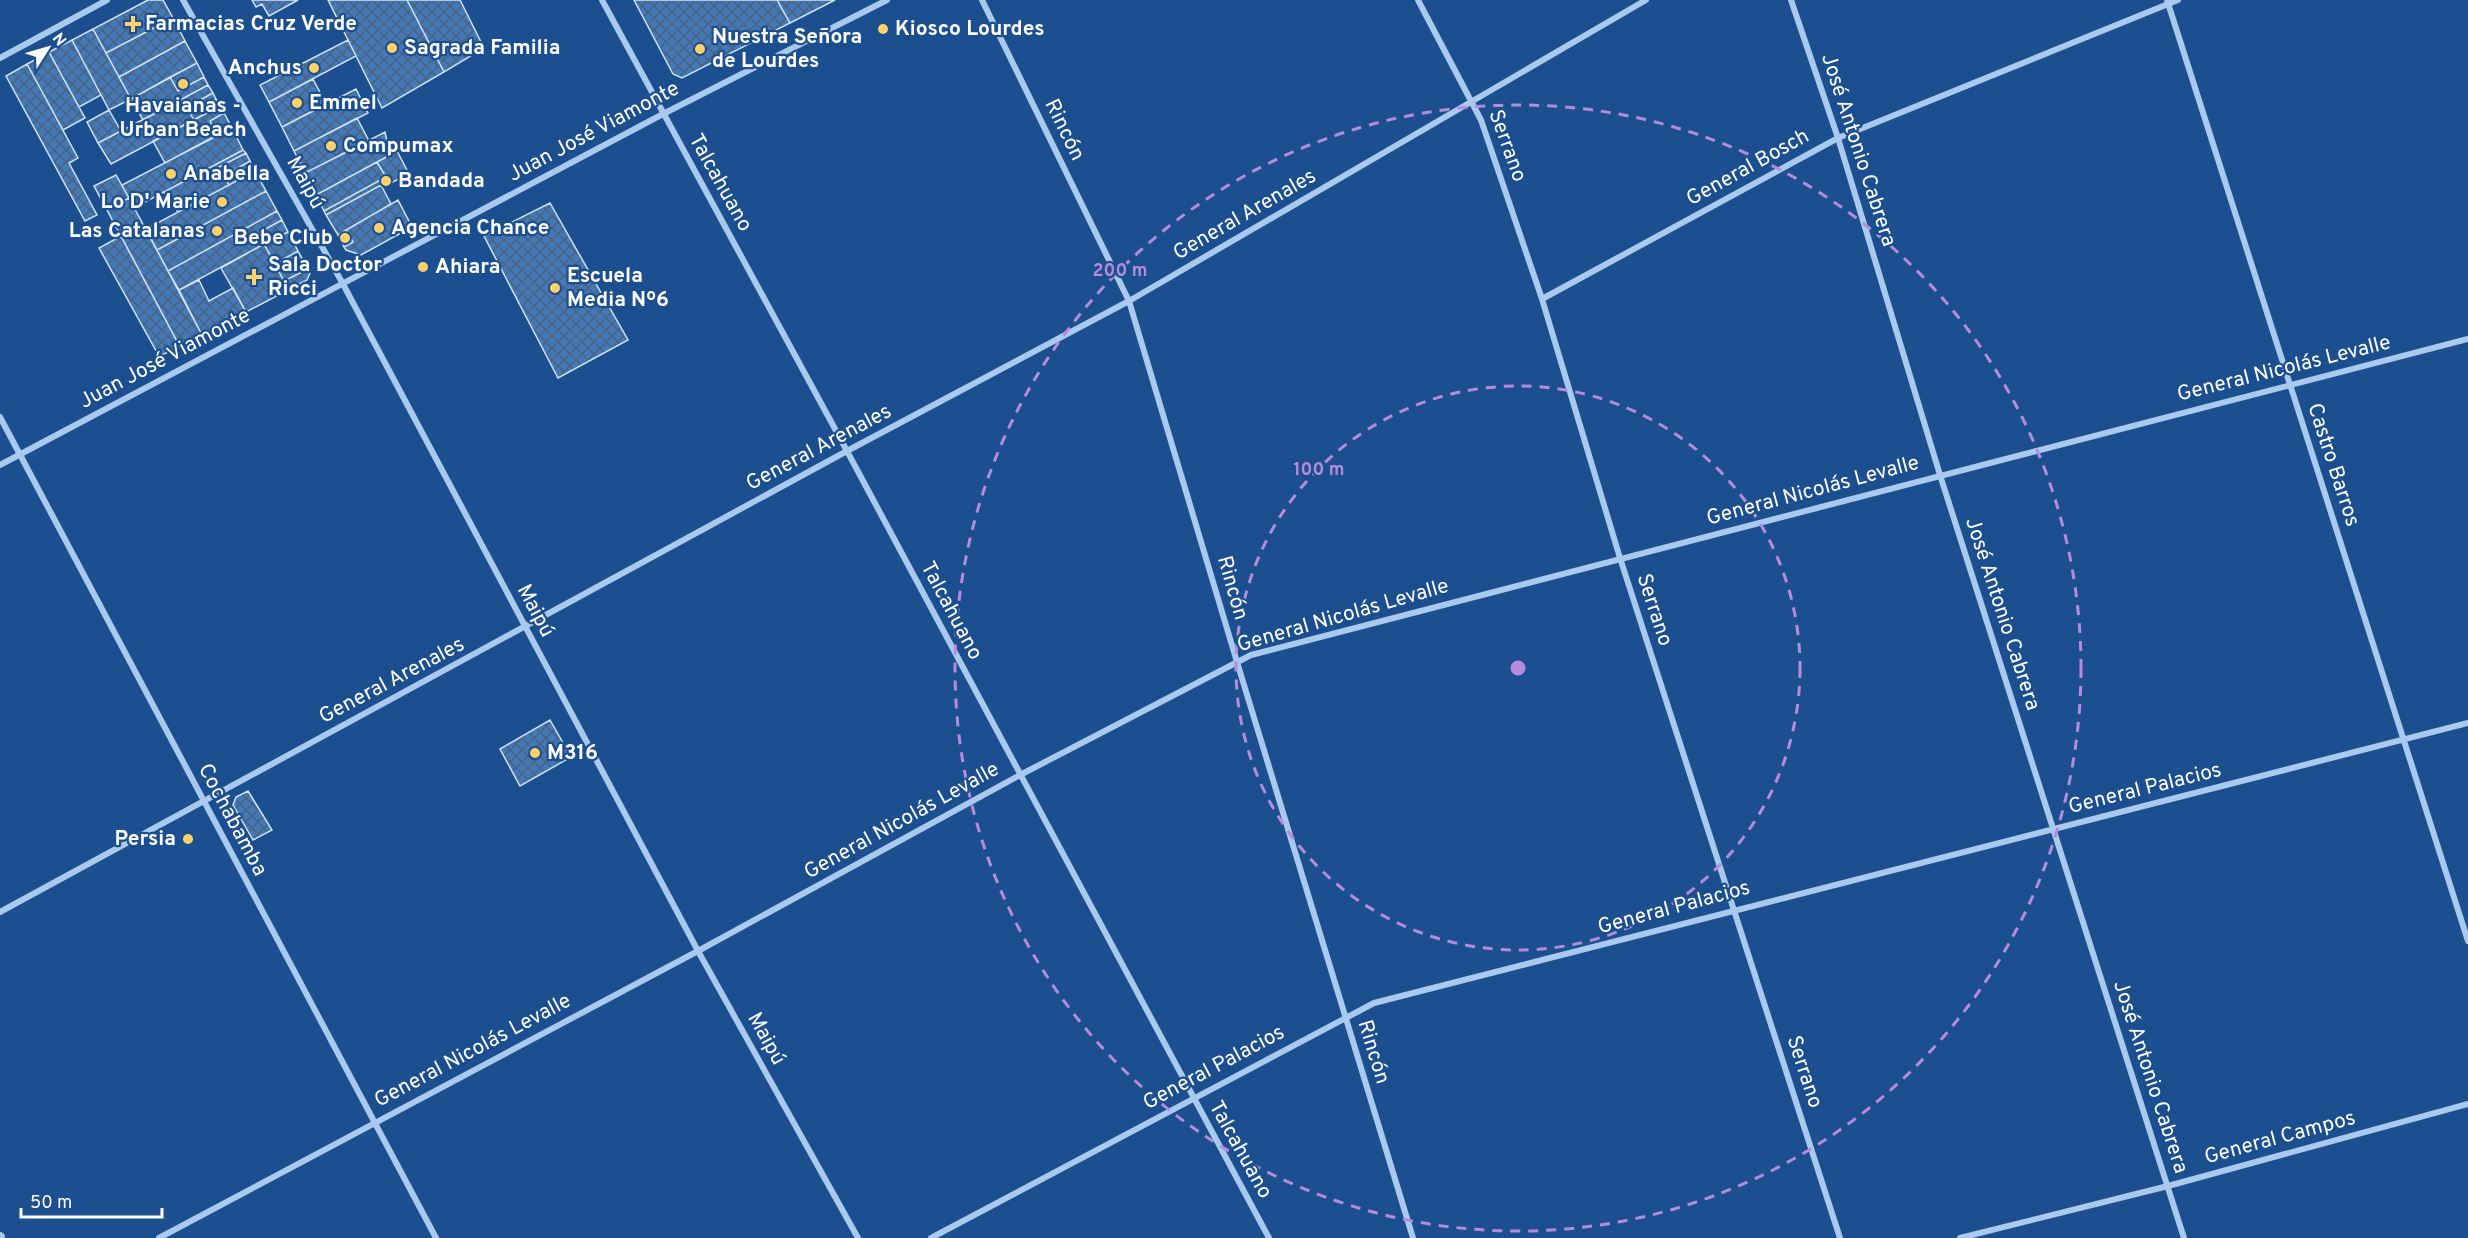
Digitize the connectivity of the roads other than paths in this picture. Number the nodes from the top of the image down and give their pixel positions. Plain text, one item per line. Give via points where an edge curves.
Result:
1 (107, 0) edge
2 (183, 0) edge
3 (602, 0) edge
4 (887, 0) edge
5 (982, 0) edge
6 (1418, 0) edge
7 (1646, 0) edge
8 (1791, 0) edge
9 (2178, 0) edge
10 (2167, 2) edge
11 (0, 58) edge
12 (1473, 101) junction
13 (663, 114) junction
14 (1838, 138) junction
15 (343, 284) junction
16 (1542, 299) junction
17 (1129, 301) junction
18 (2468, 339) edge
19 (2289, 384) junction
20 (0, 417) edge
21 (847, 451) junction
22 (20, 454) junction
23 (0, 465) edge
24 (1940, 475) junction
25 (1620, 558) junction
26 (525, 627) junction
27 (1237, 662) junction
28 (2468, 723) edge
29 (2405, 739) junction
30 (1020, 775) junction
31 (203, 801) junction
32 (2054, 830) junction
33 (1734, 909) junction
34 (0, 912) edge
35 (2468, 941) edge
36 (698, 951) junction
37 (1345, 1017) junction
38 (1192, 1098) junction
39 (2468, 1104) edge
40 (375, 1122) junction
41 (2168, 1186) junction
42 (159, 1238) edge
43 (436, 1238) edge
44 (858, 1238) edge
45 (931, 1238) edge
46 (1269, 1238) edge
47 (1413, 1238) edge
48 (1840, 1238) edge
49 (1960, 1238) edge
50 (2184, 1238) edge

1 - 11 street
2 - 15 street, Maipú
3 - 13 street, Talcahuano
4 - 13 street, Juan José Viamonte
5 - 17 street, Rincón
6 - 12 street, Serrano
7 - 12 street, General Arenales
8 - 14 street, José Antonio Cabrera
9 - 10 street, General Bosch
10 - 14 street, General Bosch
10 - 19 street, Castro Barros
12 - 16 street, Serrano
12 - 17 street, General Arenales
13 - 15 street, Juan José Viamonte
13 - 21 street, Talcahuano
14 - 16 street, General Bosch
14 - 24 street, José Antonio Cabrera
15 - 22 street, Juan José Viamonte
15 - 26 street, Maipú
16 - 25 street, Serrano
17 - 21 street, General Arenales
17 - 27 street, Rincón
18 - 19 street, General Nicolás Levalle
19 - 24 street, General Nicolás Levalle
19 - 29 street, Castro Barros
20 - 22 street, Cochabamba
21 - 26 street, General Arenales
21 - 30 street, Talcahuano
22 - 23 street, Juan José Viamonte
22 - 31 street, Cochabamba
24 - 25 street, General Nicolás Levalle
24 - 32 street, José Antonio Cabrera
25 - 27 street, General Nicolás Levalle via 1272,649
25 - 33 street, Serrano
26 - 31 street, General Arenales
26 - 36 street, Maipú
27 - 30 street, General Nicolás Levalle
27 - 37 street, Rincón
28 - 29 street, General Palacios
29 - 32 street, General Palacios
29 - 35 street, Castro Barros
30 - 36 street, General Nicolás Levalle
30 - 38 street, Talcahuano
31 - 34 street, General Arenales
31 - 40 street, Cochabamba
32 - 33 street, General Palacios
32 - 41 street, José Antonio Cabrera
33 - 37 street, General Palacios via 1374,1003
33 - 48 street, Serrano
36 - 40 street, General Nicolás Levalle
36 - 44 street, Maipú
37 - 38 street, General Palacios
37 - 47 street, Rincón
38 - 45 street, General Palacios
38 - 46 street, Talcahuano
39 - 41 street, General Campos
40 - 42 street, General Nicolás Levalle
40 - 43 street, Cochabamba
41 - 49 street, General Campos
41 - 50 street, José Antonio Cabrera

